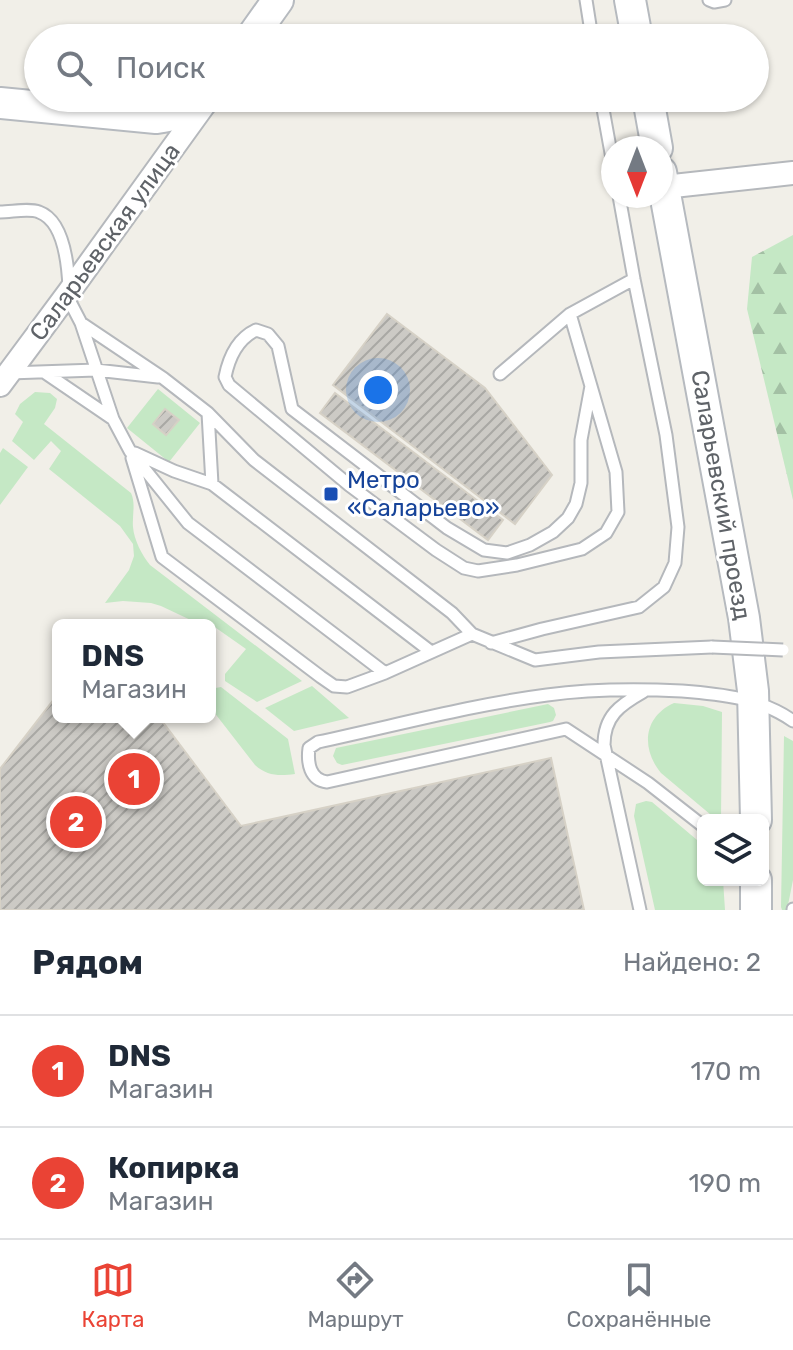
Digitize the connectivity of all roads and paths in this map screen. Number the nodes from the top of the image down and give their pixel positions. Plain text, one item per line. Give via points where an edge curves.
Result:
1 (278, 0) edge
2 (586, 0) edge
3 (630, 0) edge
4 (709, 0) edge
5 (725, 0) edge
6 (261, 24) edge
7 (590, 24) edge
8 (634, 24) edge
9 (0, 103) edge
10 (24, 105) edge
11 (94, 112) edge
12 (180, 112) edge
13 (197, 112) edge
14 (604, 112) edge
15 (651, 112) edge
16 (608, 136) edge
17 (655, 136) edge
18 (793, 173) edge
19 (673, 179) edge
20 (621, 208) edge
21 (667, 208) edge
22 (0, 212) edge
23 (634, 279) junction
24 (68, 294) junction
25 (570, 314) junction
26 (81, 323) junction
27 (96, 370) junction
28 (43, 371) junction
29 (500, 374) dead end
30 (163, 378) junction
31 (4, 379) edge
32 (591, 386) junction
33 (208, 413) junction
34 (113, 419) junction
35 (130, 451) junction
36 (212, 484) junction
37 (472, 634) junction
38 (491, 643) junction
39 (430, 651) junction
40 (788, 651) edge
41 (385, 673) junction
42 (647, 689) junction
43 (754, 702) junction
44 (793, 721) edge
45 (607, 756) junction
46 (756, 814) edge
47 (697, 821) edge
48 (756, 886) edge
49 (640, 910) edge
50 (756, 910) edge

1 - 6 street
2 - 7 lane
3 - 8 street
4 - 5 lane
9 - 10 street
11 - 12 street via 156,118
13 - 24 street, Саларьевская улица
14 - 16 lane
15 - 17 street
18 - 19 street
20 - 23 lane
21 - 43 street, Саларьевский проезд via 744,618
22 - 24 lane via 36,210 50,218 68,265
23 - 25 lane
23 - 38 lane via 666,435 678,527 675,563 664,587 639,607
24 - 26 lane
24 - 31 street, Саларьевская улица
25 - 29 lane
25 - 32 lane
26 - 27 lane
26 - 30 lane
27 - 28 lane
27 - 30 lane
27 - 34 lane
28 - 31 lane
28 - 34 lane
30 - 33 lane
32 - 32 lane via 576,504 553,532 507,553 484,550 447,528 292,409 278,346 268,334 256,330 245,336 235,347 225,377 349,485 436,550 478,571 582,549 606,533 618,512 616,472
33 - 36 lane
33 - 37 lane via 254,460
34 - 35 lane
35 - 36 lane
35 - 41 lane via 188,523
35 - 41 lane via 162,557 334,686 347,687
36 - 39 lane
37 - 38 lane
37 - 39 lane
38 - 40 lane, bridge via 535,660 712,647
39 - 41 lane
42 - 43 lane
42 - 45 lane via 623,703 610,719 604,735
42 - 45 lane via 509,700 318,742 308,755 312,775 327,782 566,729
43 - 44 lane
43 - 46 street, Саларьевский проезд
45 - 47 lane
45 - 49 lane
48 - 50 street

